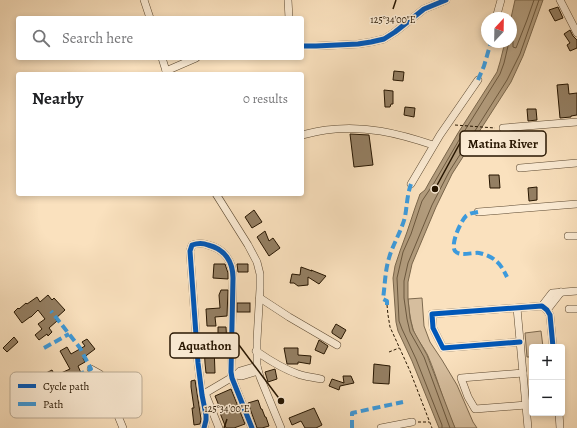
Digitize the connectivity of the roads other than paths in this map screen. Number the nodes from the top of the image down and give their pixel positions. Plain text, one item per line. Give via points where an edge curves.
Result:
1 (144, 0) edge
2 (288, 0) edge
3 (446, 0) edge
4 (501, 0) edge
5 (560, 0) edge
6 (498, 12) edge
7 (149, 16) edge
8 (289, 16) edge
9 (577, 33) edge
10 (304, 46) edge
11 (163, 60) edge
12 (192, 60) edge
13 (166, 72) edge
14 (478, 80) dead end
15 (577, 122) edge
16 (499, 128) road end
17 (304, 135) edge
18 (433, 145) junction
19 (577, 163) edge
20 (520, 168) dead end
21 (411, 184) dead end
22 (217, 196) edge
23 (577, 204) edge
24 (478, 212) dead end
25 (568, 236) dead end
26 (577, 236) edge
27 (577, 291) edge
28 (260, 298) junction
29 (517, 308) junction
30 (545, 308) junction
31 (520, 342) junction
32 (337, 344) dead end
33 (553, 344) edge
34 (256, 351) junction
35 (257, 368) junction
36 (91, 369) dead end
37 (97, 372) edge
38 (523, 373) junction
39 (234, 376) junction
40 (321, 379) dead end
41 (204, 394) junction
42 (526, 405) junction
43 (559, 416) edge
44 (118, 418) edge
45 (215, 418) junction
46 (206, 420) junction
47 (412, 422) road end
48 (122, 428) edge
49 (204, 428) edge
50 (219, 428) edge
51 (252, 428) edge
52 (281, 428) edge
53 (382, 428) edge
54 (528, 428) edge
55 (560, 428) edge

1 - 7 street
2 - 8 street
3 - 10 street via 424,9 384,39 358,44
4 - 6 street
5 - 9 street
11 - 13 street
12 - 13 street
14 - 18 street
15 - 16 street
17 - 18 street via 340,129 379,130
18 - 21 street
19 - 20 street
22 - 28 street via 257,262
23 - 24 street
25 - 26 street
27 - 30 street via 561,292
28 - 32 street
28 - 34 street
29 - 30 street
29 - 31 street
29 - 31 street via 432,314 433,328 443,348
30 - 33 street via 550,315
31 - 38 street
34 - 35 street
34 - 40 street via 300,375
35 - 39 street via 242,376
35 - 52 street
36 - 37 street
38 - 42 street
38 - 42 street via 461,378 475,409
39 - 41 street
39 - 41 street via 231,366 232,266 220,249 197,243 192,245 190,251 198,356
39 - 51 street
41 - 45 street
41 - 46 street
42 - 54 street
43 - 55 street
44 - 48 street
45 - 46 street
45 - 50 street
46 - 49 street
47 - 53 street

